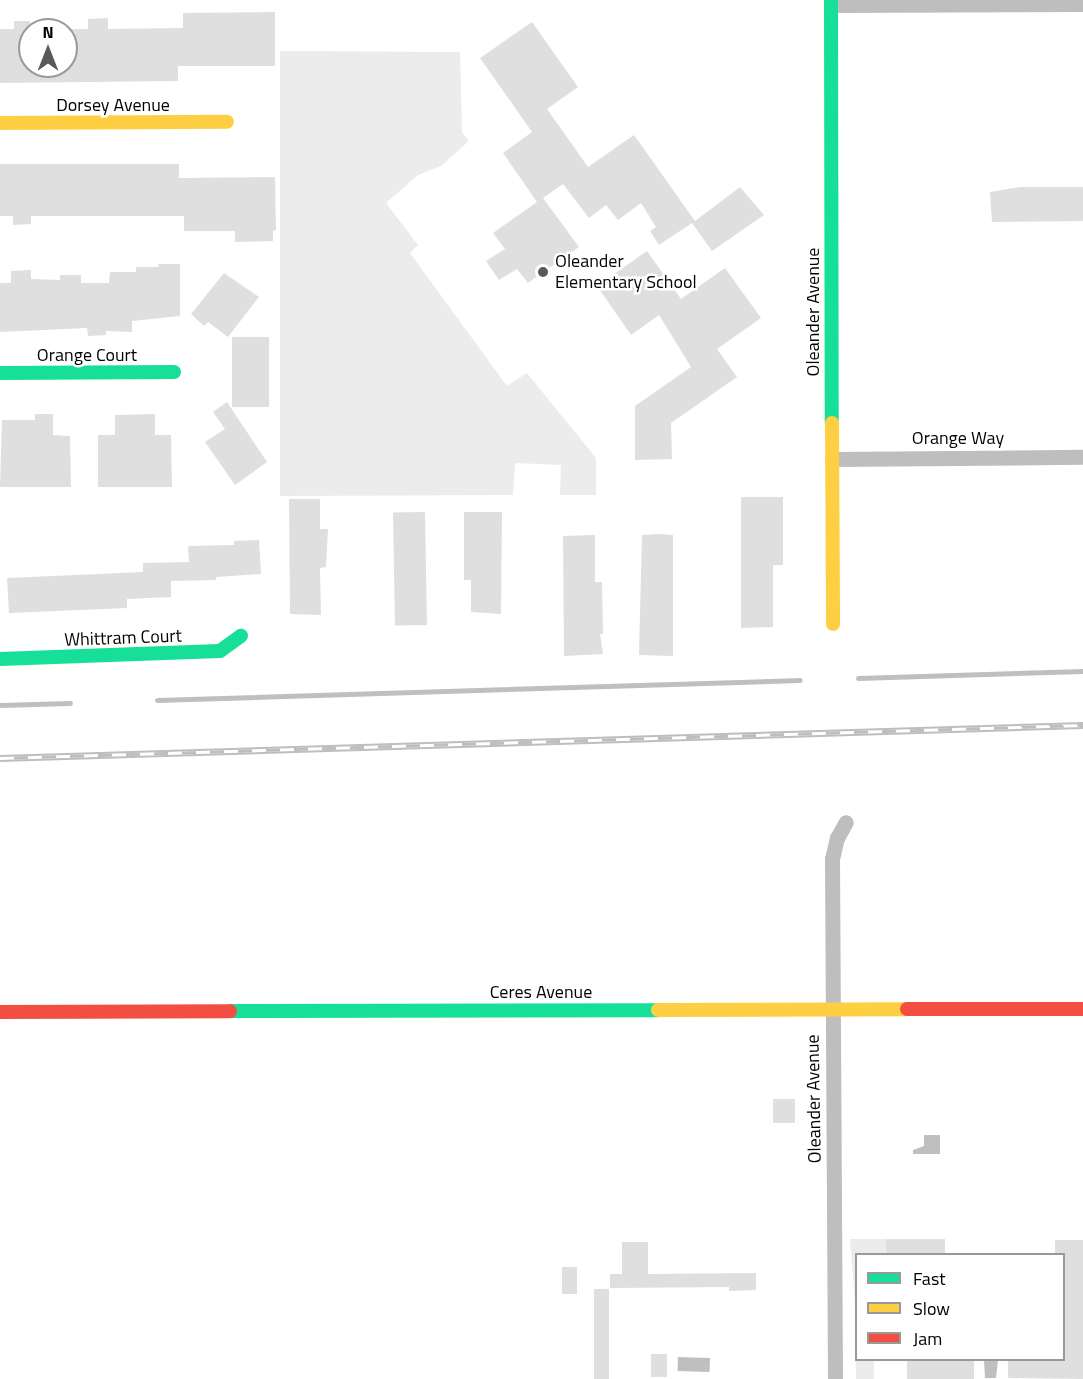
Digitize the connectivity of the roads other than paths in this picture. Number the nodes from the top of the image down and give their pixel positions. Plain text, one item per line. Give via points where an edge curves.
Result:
1 (831, 3) edge
2 (1083, 4) edge
3 (227, 122) dead end
4 (0, 123) edge
5 (174, 372) dead end
6 (0, 373) edge
7 (1083, 457) edge
8 (832, 459) junction
9 (833, 624) dead end
10 (241, 636) dead end
11 (0, 659) edge
12 (846, 822) dead end
13 (1083, 1009) edge
14 (833, 1010) junction
15 (0, 1012) edge
16 (835, 1379) edge

1 - 2 street
1 - 8 street, Oleander Avenue
3 - 4 street, Dorsey Avenue
5 - 6 street, Orange Court
7 - 8 street, Orange Way
8 - 9 street, Oleander Avenue
10 - 11 street, Whittram Court via 220,651
12 - 14 street, Oleander Avenue via 832,860
13 - 14 street, Ceres Avenue
14 - 15 street, Ceres Avenue
14 - 16 street, Oleander Avenue

